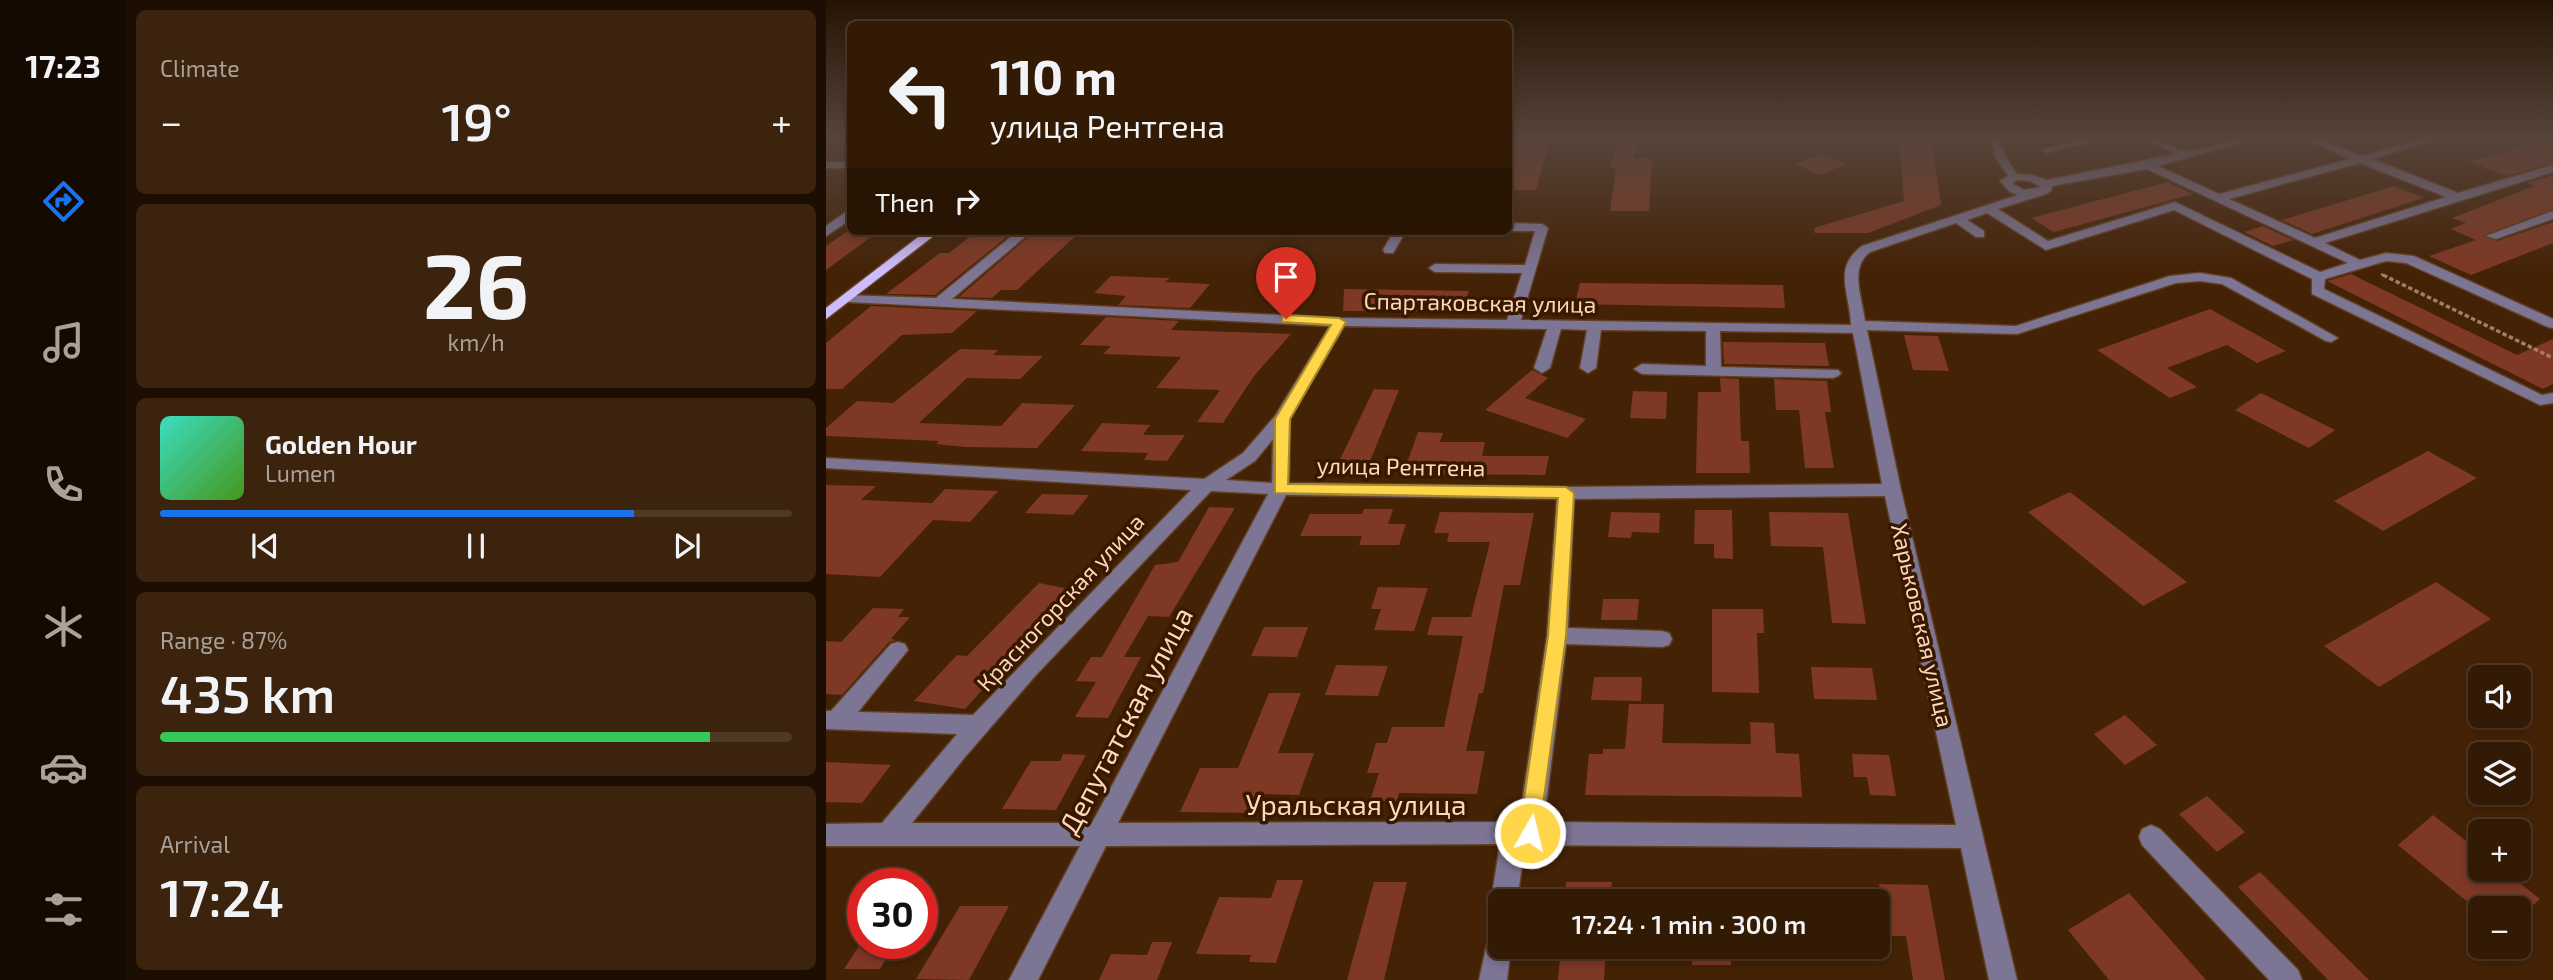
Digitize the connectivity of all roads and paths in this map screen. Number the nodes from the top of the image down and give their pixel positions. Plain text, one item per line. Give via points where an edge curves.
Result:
1 (2010, 181) joint
2 (2038, 181) edge
3 (2064, 181) edge
4 (2184, 181) edge
5 (2280, 181) edge
6 (2414, 181) edge
7 (2511, 181) edge
8 (2046, 184) junction
9 (2033, 194) junction
10 (2222, 197) junction
11 (2457, 197) junction
12 (1989, 209) junction
13 (2553, 215) edge
14 (847, 217) edge
15 (1959, 220) junction
16 (1512, 227) edge
17 (826, 232) edge
18 (1980, 234) dead end
19 (929, 235) edge
20 (1021, 235) edge
21 (1398, 235) edge
22 (2493, 236) dead end
23 (2316, 243) junction
24 (1389, 250) dead end
25 (2359, 264) junction
26 (1435, 268) dead end
27 (1530, 269) junction
28 (2319, 277) junction
29 (848, 298) junction
30 (941, 301) junction
31 (1950, 311) dead end
32 (826, 315) edge
33 (1339, 322) junction
34 (2553, 324) edge
35 (1512, 325) junction
36 (1555, 326) junction
37 (1594, 327) junction
38 (1858, 327) junction
39 (1951, 327) junction
40 (1713, 329) junction
41 (2330, 338) dead end
42 (2553, 358) edge
43 (1542, 368) dead end
44 (1588, 368) dead end
45 (1642, 369) dead end
46 (1714, 371) junction
47 (1833, 373) dead end
48 (2553, 398) edge
49 (1282, 419) junction
50 (826, 463) edge
51 (1207, 485) junction
52 (1280, 489) junction
53 (1892, 490) junction
54 (1566, 493) junction
55 (1557, 636) junction
56 (1662, 639) dead end
57 (898, 650) dead end
58 (831, 720) edge
59 (978, 725) junction
60 (1522, 833) junction
61 (889, 834) junction
62 (826, 835) edge
63 (1098, 836) junction
64 (1971, 837) junction
65 (2151, 837) dead end
66 (1507, 889) edge
67 (1496, 959) edge
68 (1023, 980) edge
69 (1493, 980) edge
70 (2003, 980) edge
71 (2288, 980) edge

1 - 9 street via 2018,192
1 - 12 street
2 - 8 street
3 - 8 street
4 - 10 street
5 - 10 street
6 - 11 street
7 - 11 street
8 - 9 street via 2044,192
9 - 12 street
10 - 23 street
11 - 23 street
12 - 15 street
12 - 28 street via 2046,246 2175,206
13 - 22 street
14 - 17 street
15 - 18 street
15 - 38 street, Харьковская улица via 1866,249 1854,258 1851,269
16 - 27 street via 1542,228
19 - 29 main road
20 - 30 street
21 - 24 street
23 - 25 street
25 - 28 street
25 - 34 street via 2386,257 2409,259
25 - 42 path
26 - 27 street
27 - 35 street
28 - 48 street via 2317,291 2540,400
29 - 30 street, Спартаковская улица
29 - 32 main road
30 - 33 street, Спартаковская улица
31 - 39 street
33 - 35 street, Спартаковская улица
33 - 49 street, Красногорская улица
35 - 36 street, Спартаковская улица
36 - 37 street, Спартаковская улица
36 - 43 street
37 - 40 street, Спартаковская улица
37 - 44 street
38 - 39 street, Спартаковская улица
38 - 40 street, Спартаковская улица
38 - 53 street, Харьковская улица
39 - 41 street, Спартаковская улица via 2017,330 2175,279 2200,277 2226,281
40 - 46 street
45 - 46 street
46 - 47 street
49 - 51 street, Красногорская улица via 1249,457
49 - 52 street, Красногорская улица
50 - 51 street, улица Рентгена
51 - 52 street, улица Рентгена
51 - 59 street, Красногорская улица
52 - 54 street, улица Рентгена
52 - 63 street, Депутатская улица
53 - 54 street, улица Рентгена
53 - 64 street, Харьковская улица
54 - 55 street
55 - 56 street
55 - 60 street
57 - 58 street
58 - 59 street
59 - 61 street, Красногорская улица
60 - 63 street, Уральская улица
60 - 64 street, Уральская улица
60 - 66 street
61 - 62 street, Уральская улица
61 - 63 street, Уральская улица
63 - 68 street, Депутатская улица
64 - 70 street, Харьковская улица
65 - 71 street
67 - 69 street

